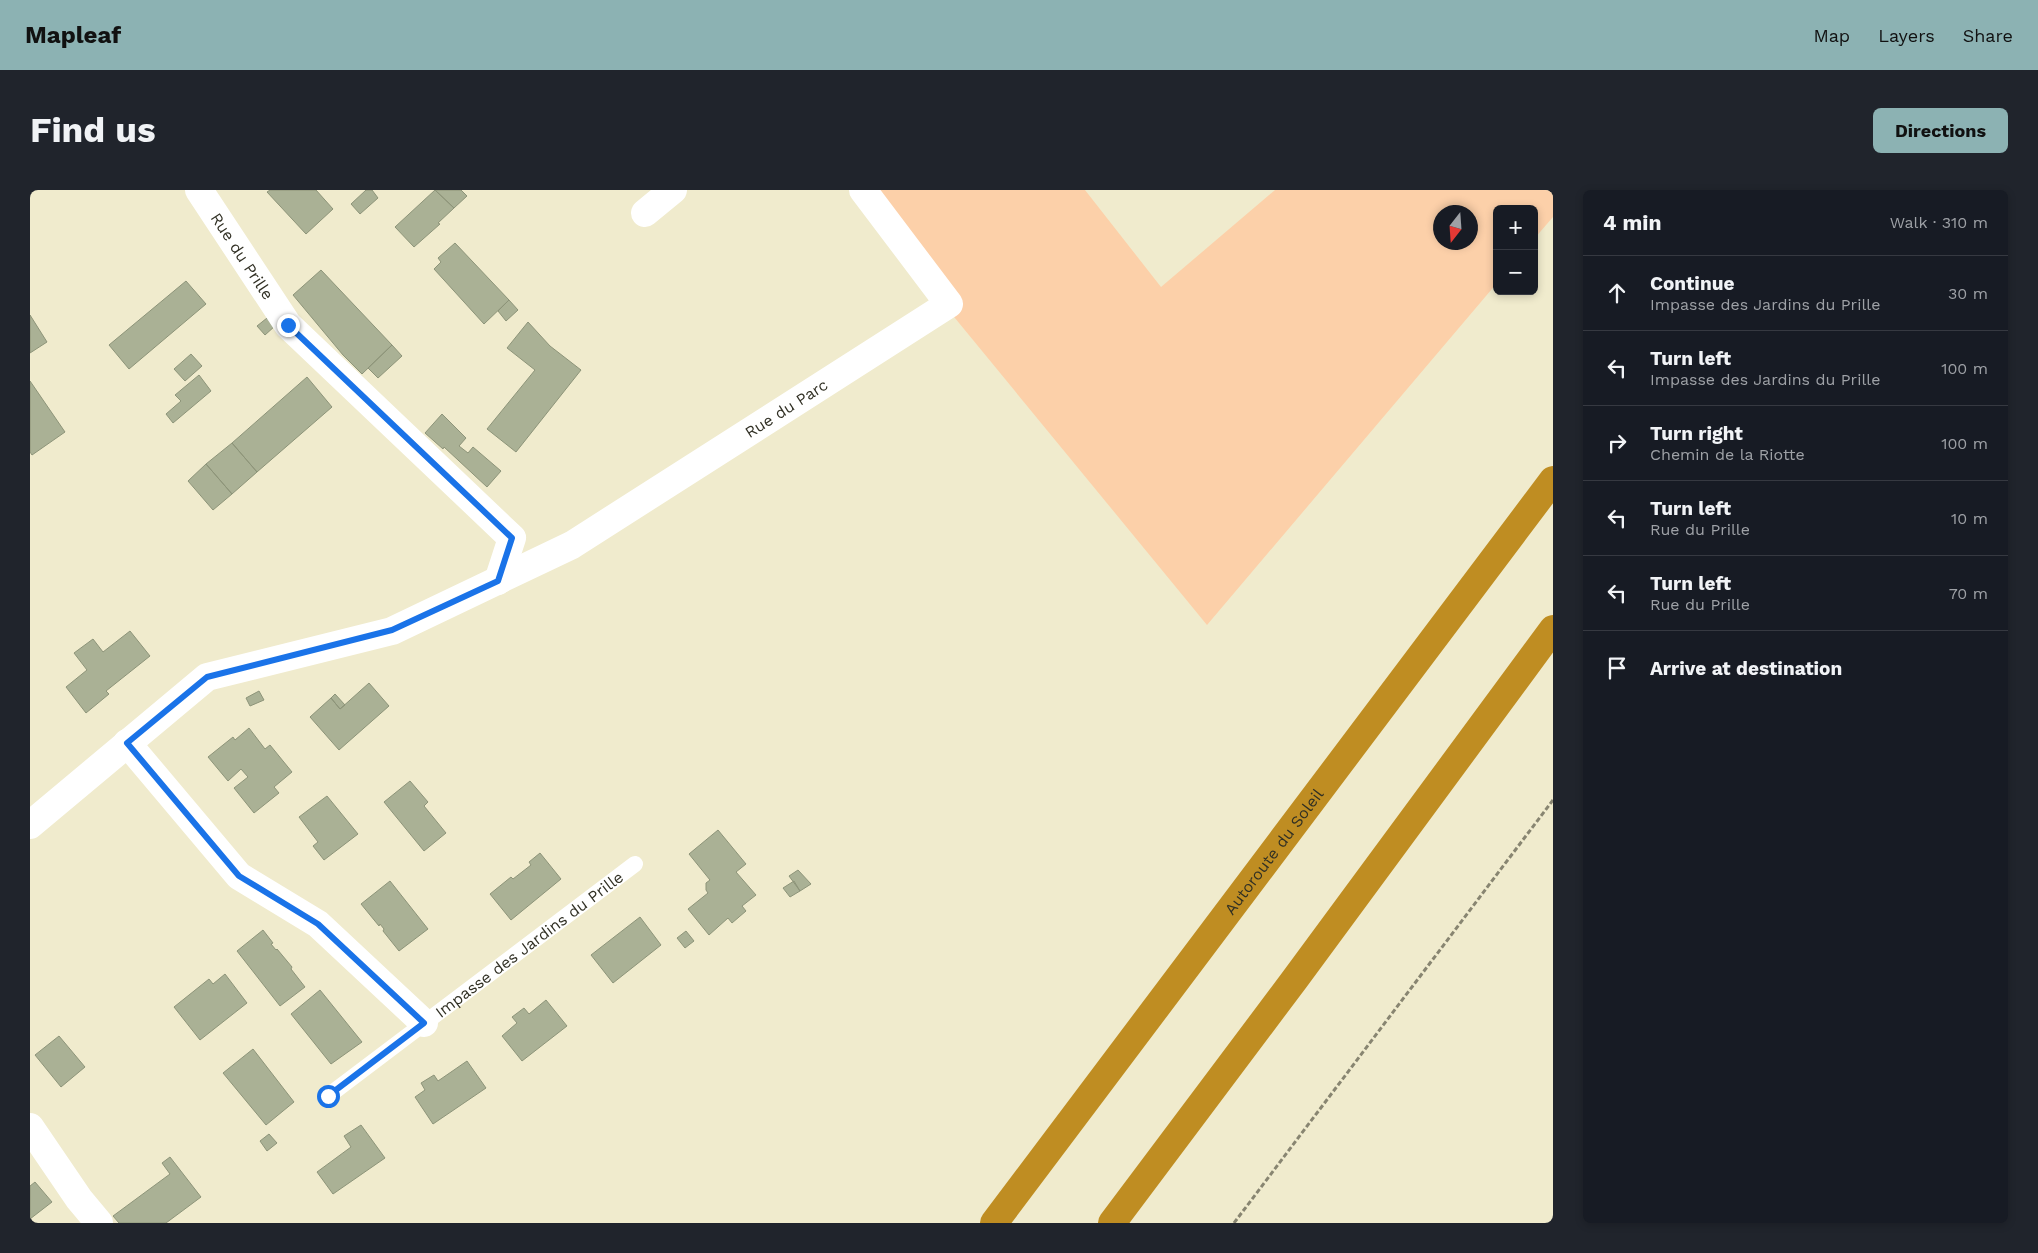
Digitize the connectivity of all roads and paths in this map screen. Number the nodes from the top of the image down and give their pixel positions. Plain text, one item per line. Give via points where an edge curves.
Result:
1 (199, 190) edge
2 (674, 190) edge
3 (862, 190) edge
4 (645, 212) dead end
5 (1553, 480) edge
6 (498, 581) junction
7 (1553, 628) edge
8 (127, 743) junction
9 (1553, 800) edge
10 (30, 825) edge
11 (635, 864) dead end
12 (424, 1023) junction
13 (328, 1096) dead end
14 (30, 1126) edge
15 (99, 1223) edge
16 (994, 1223) edge
17 (1112, 1223) edge
18 (1234, 1223) edge

1 - 6 street, Rue du Prille via 288,325 512,538
2 - 4 street
3 - 6 street, Rue du Parc via 949,304 572,545
5 - 16 highway, Autoroute du Soleil
6 - 8 street via 392,630 207,677
7 - 17 highway
8 - 10 street
8 - 12 street, Impasse des Jardins du Prille via 239,876 318,924
9 - 18 path
11 - 12 lane, Impasse des Jardins du Prille
12 - 13 lane, Impasse des Jardins du Prille
14 - 15 street

